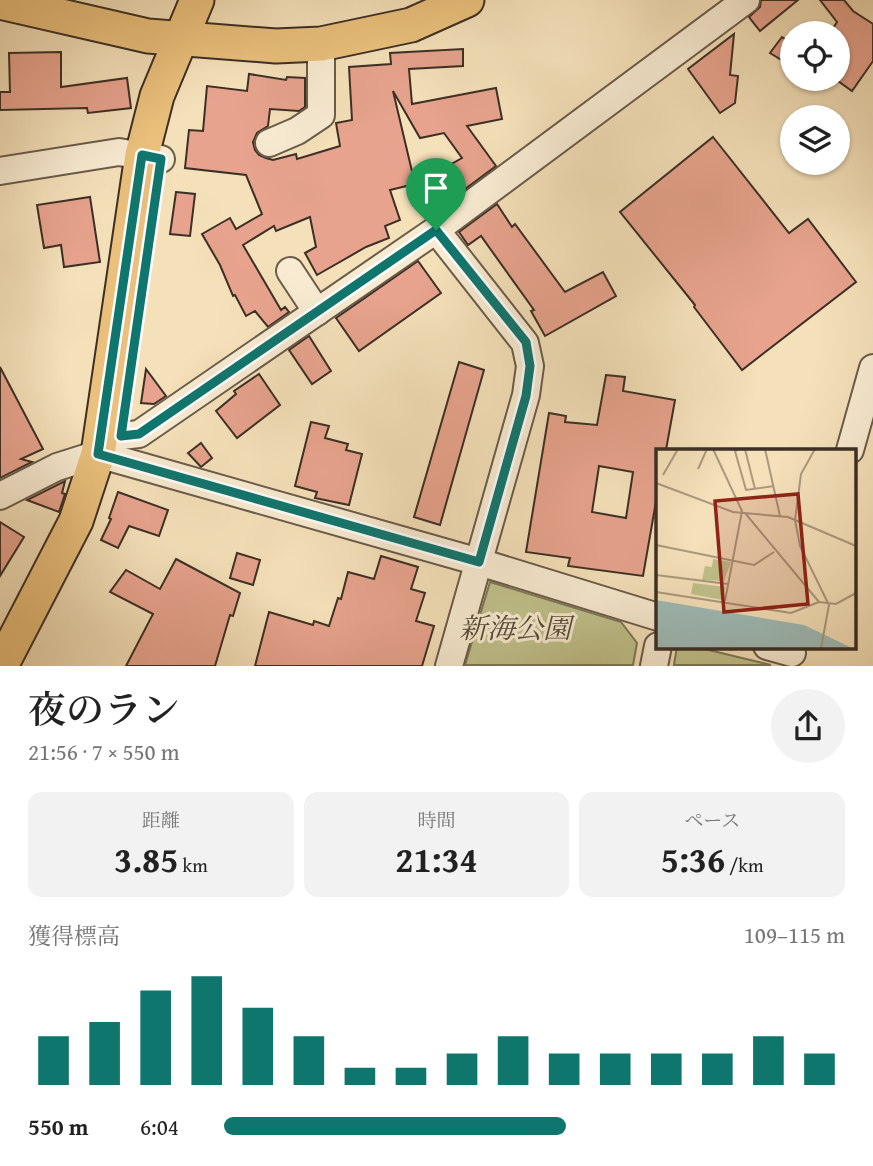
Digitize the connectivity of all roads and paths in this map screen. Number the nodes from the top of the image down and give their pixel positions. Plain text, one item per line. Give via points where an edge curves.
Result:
1 (197, 0) edge
2 (222, 0) edge
3 (467, 0) edge
4 (746, 0) edge
5 (0, 2) edge
6 (191, 41) junction
7 (321, 44) junction
8 (269, 142) dead end
9 (151, 157) junction
10 (0, 170) edge
11 (436, 230) junction
12 (290, 271) dead end
13 (317, 312) junction
14 (873, 368) edge
15 (109, 446) junction
16 (850, 449) edge
17 (0, 496) edge
18 (479, 562) junction
19 (656, 616) edge
20 (658, 648) edge
21 (1, 666) edge
22 (25, 666) edge
23 (449, 666) edge
24 (654, 666) edge

1 - 6 main road
2 - 6 main road
3 - 7 main road via 411,25
4 - 11 street
5 - 6 main road via 148,36
6 - 7 main road
6 - 9 main road via 157,96
7 - 8 street via 321,115
9 - 10 street via 119,152
9 - 15 main road
11 - 13 street
11 - 18 street via 526,342 530,366 526,396
12 - 13 street
13 - 15 street via 139,434
14 - 16 street
15 - 17 street
15 - 18 street
15 - 21 main road
15 - 22 main road via 96,526
18 - 19 street
18 - 23 street
20 - 24 street

